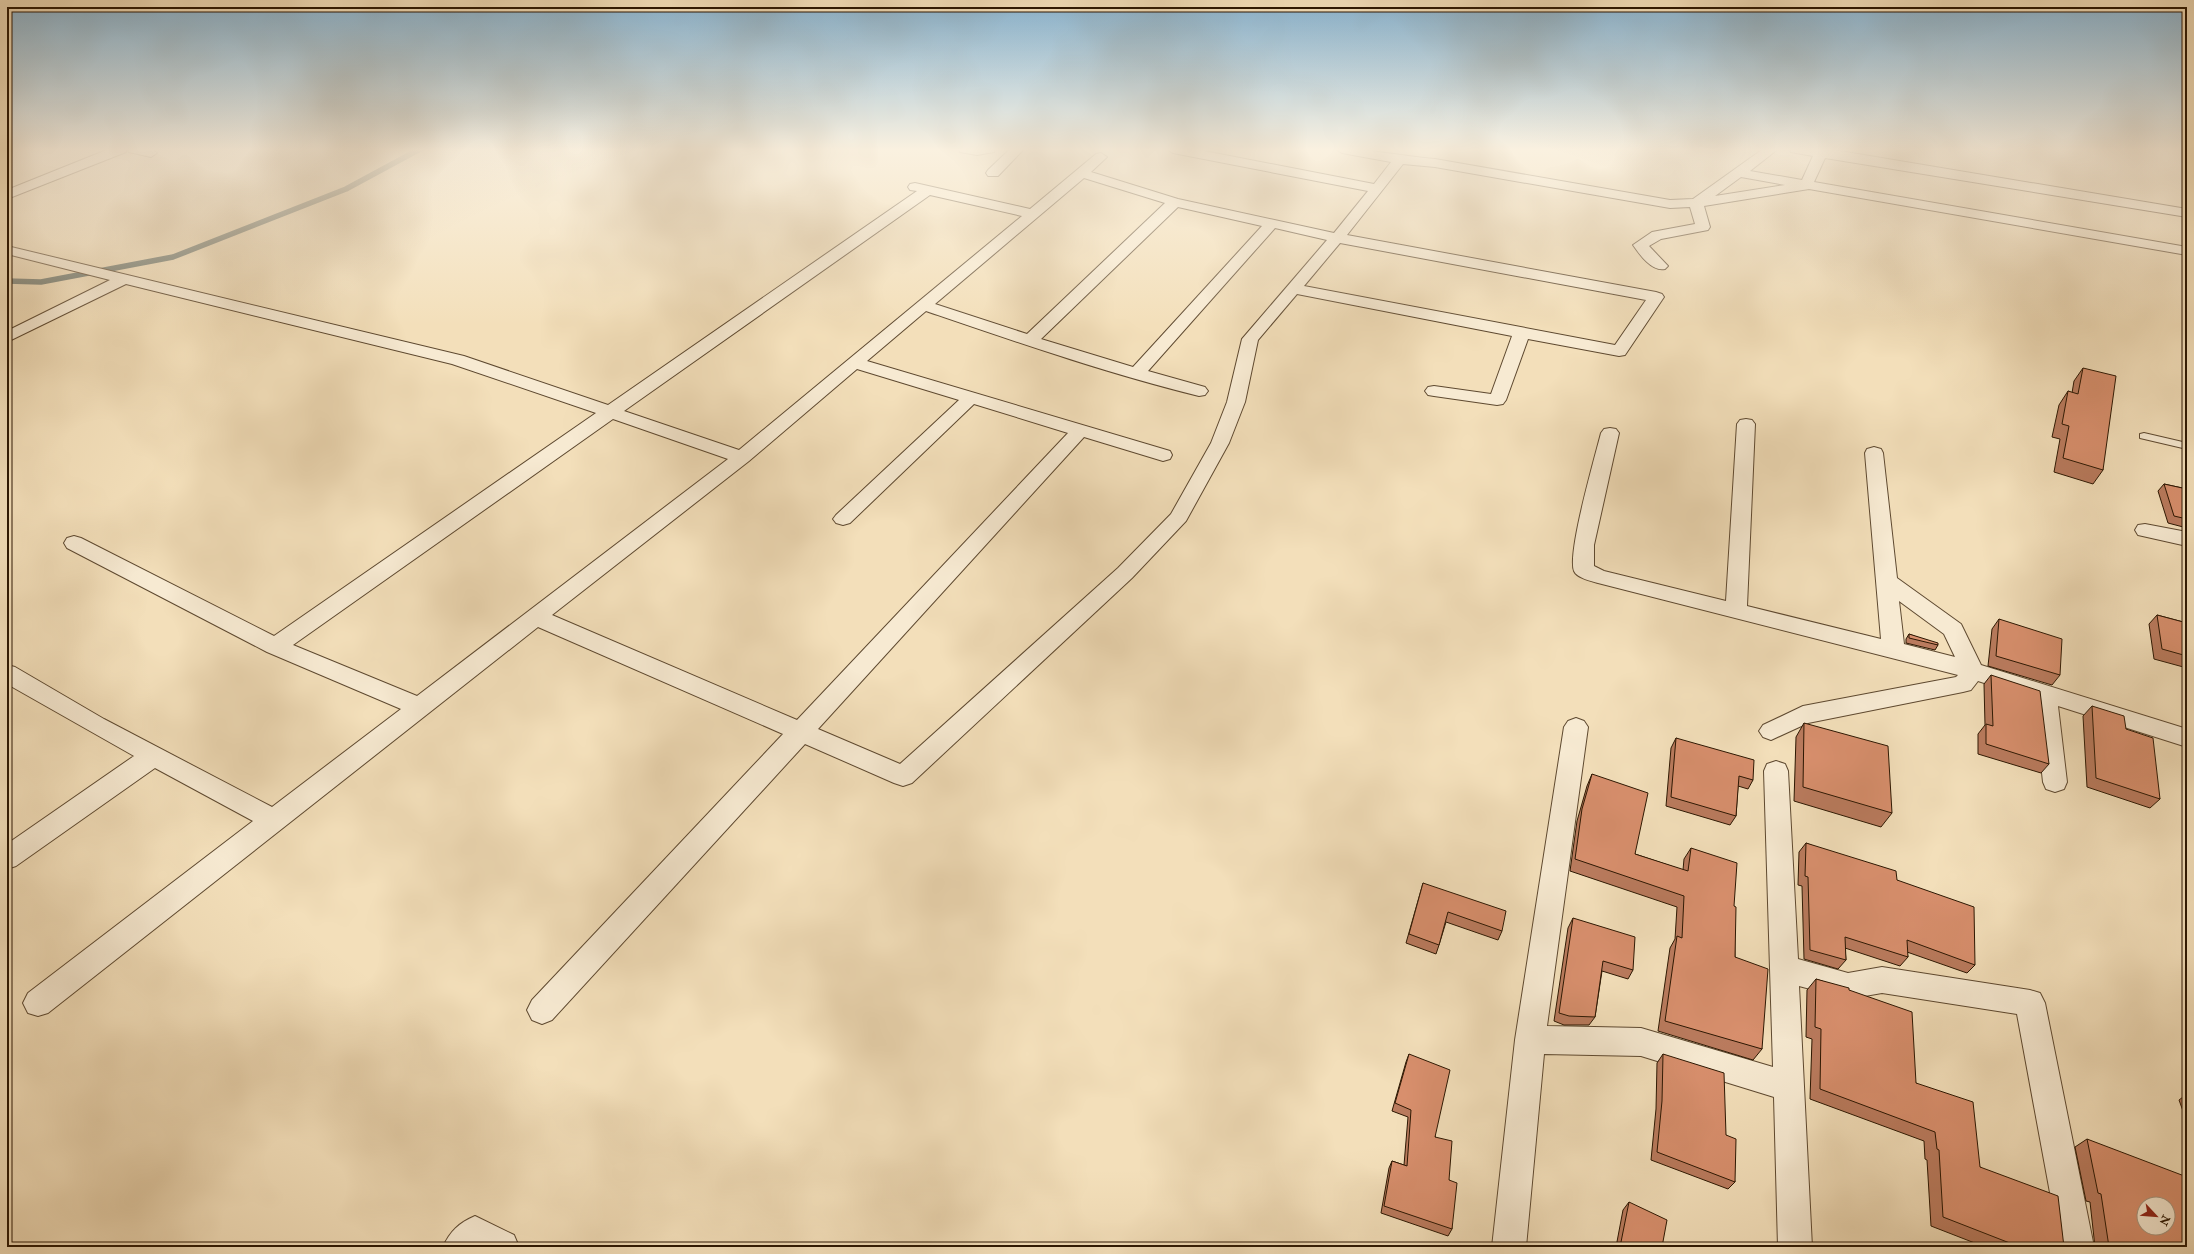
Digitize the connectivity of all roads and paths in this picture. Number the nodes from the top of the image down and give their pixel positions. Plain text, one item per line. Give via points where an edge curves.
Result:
1 (903, 208) edge
2 (1004, 208) edge
3 (1040, 208) edge
4 (1169, 208) edge
5 (1199, 208) edge
6 (1361, 208) edge
7 (1697, 208) edge
8 (1932, 208) edge
9 (2155, 208) edge
10 (2187, 213) edge
11 (1032, 214) junction
12 (1271, 224) junction
13 (1337, 238) junction
14 (7, 250) edge
15 (2187, 251) edge
16 (1660, 266) dead end
17 (123, 279) junction
18 (1294, 289) junction
19 (924, 305) junction
20 (1522, 332) junction
21 (7, 337) edge
22 (1029, 341) junction
23 (854, 363) junction
24 (1136, 374) junction
25 (1199, 390) dead end
26 (1434, 391) dead end
27 (971, 398) junction
28 (610, 412) junction
29 (1746, 424) dead end
30 (1081, 430) junction
31 (1610, 433) dead end
32 (2144, 436) dead end
33 (2187, 446) edge
34 (1874, 454) dead end
35 (1163, 455) dead end
36 (742, 457) junction
37 (843, 519) dead end
38 (2145, 530) dead end
39 (2187, 539) edge
40 (74, 543) dead end
41 (1886, 581) junction
42 (1736, 611) junction
43 (536, 617) junction
44 (275, 646) junction
45 (1893, 649) junction
46 (1974, 672) junction
47 (7, 673) edge
48 (2045, 695) junction
49 (420, 707) junction
50 (1576, 727) dead end
51 (800, 731) junction
52 (1771, 731) dead end
53 (2187, 738) edge
54 (153, 756) junction
55 (1776, 771) dead end
56 (2055, 782) dead end
57 (274, 820) junction
58 (7, 858) edge
59 (1785, 969) junction
60 (38, 1003) dead end
61 (542, 1010) dead end
62 (1530, 1040) junction
63 (1789, 1087) junction
64 (460, 1247) edge
65 (502, 1247) edge
66 (1509, 1247) edge
67 (1796, 1247) edge
68 (2077, 1247) edge

1 - 28 street
2 - 11 street
3 - 11 street
4 - 22 street
5 - 12 street
6 - 13 street
7 - 16 street via 1703,227 1657,235 1640,245
8 - 15 street
9 - 10 street
11 - 19 street
12 - 13 street
12 - 24 street
13 - 18 street
13 - 20 street via 1656,297 1619,350
14 - 17 street
17 - 21 street
17 - 28 street via 458,360
18 - 20 street
18 - 51 street via 1250,339 1236,402 1220,443 1179,517 1125,573 903,776
19 - 22 street
19 - 23 street
20 - 26 street via 1498,400
22 - 24 street
23 - 27 street
23 - 36 street
24 - 25 street
27 - 30 street
27 - 37 street
28 - 36 street
28 - 44 street
29 - 42 street
30 - 35 street
30 - 51 street
31 - 42 street via 1584,545 1584,570 1598,576
32 - 33 lane
34 - 41 street
36 - 43 street
38 - 39 street
40 - 44 street
41 - 45 street
41 - 46 street via 1953,629
42 - 45 street
43 - 49 street
43 - 51 street
44 - 49 street
45 - 46 street
46 - 48 street
46 - 52 street via 1963,684 1803,715
47 - 54 street
48 - 53 street
48 - 56 street
49 - 57 street
50 - 62 street
51 - 61 street
54 - 57 street
54 - 58 street
55 - 59 street
57 - 60 street
59 - 63 street
59 - 68 street via 1848,986 1882,980 2030,1003
62 - 63 street via 1641,1042
62 - 66 street
63 - 67 street
64 - 65 street via 475,1233

